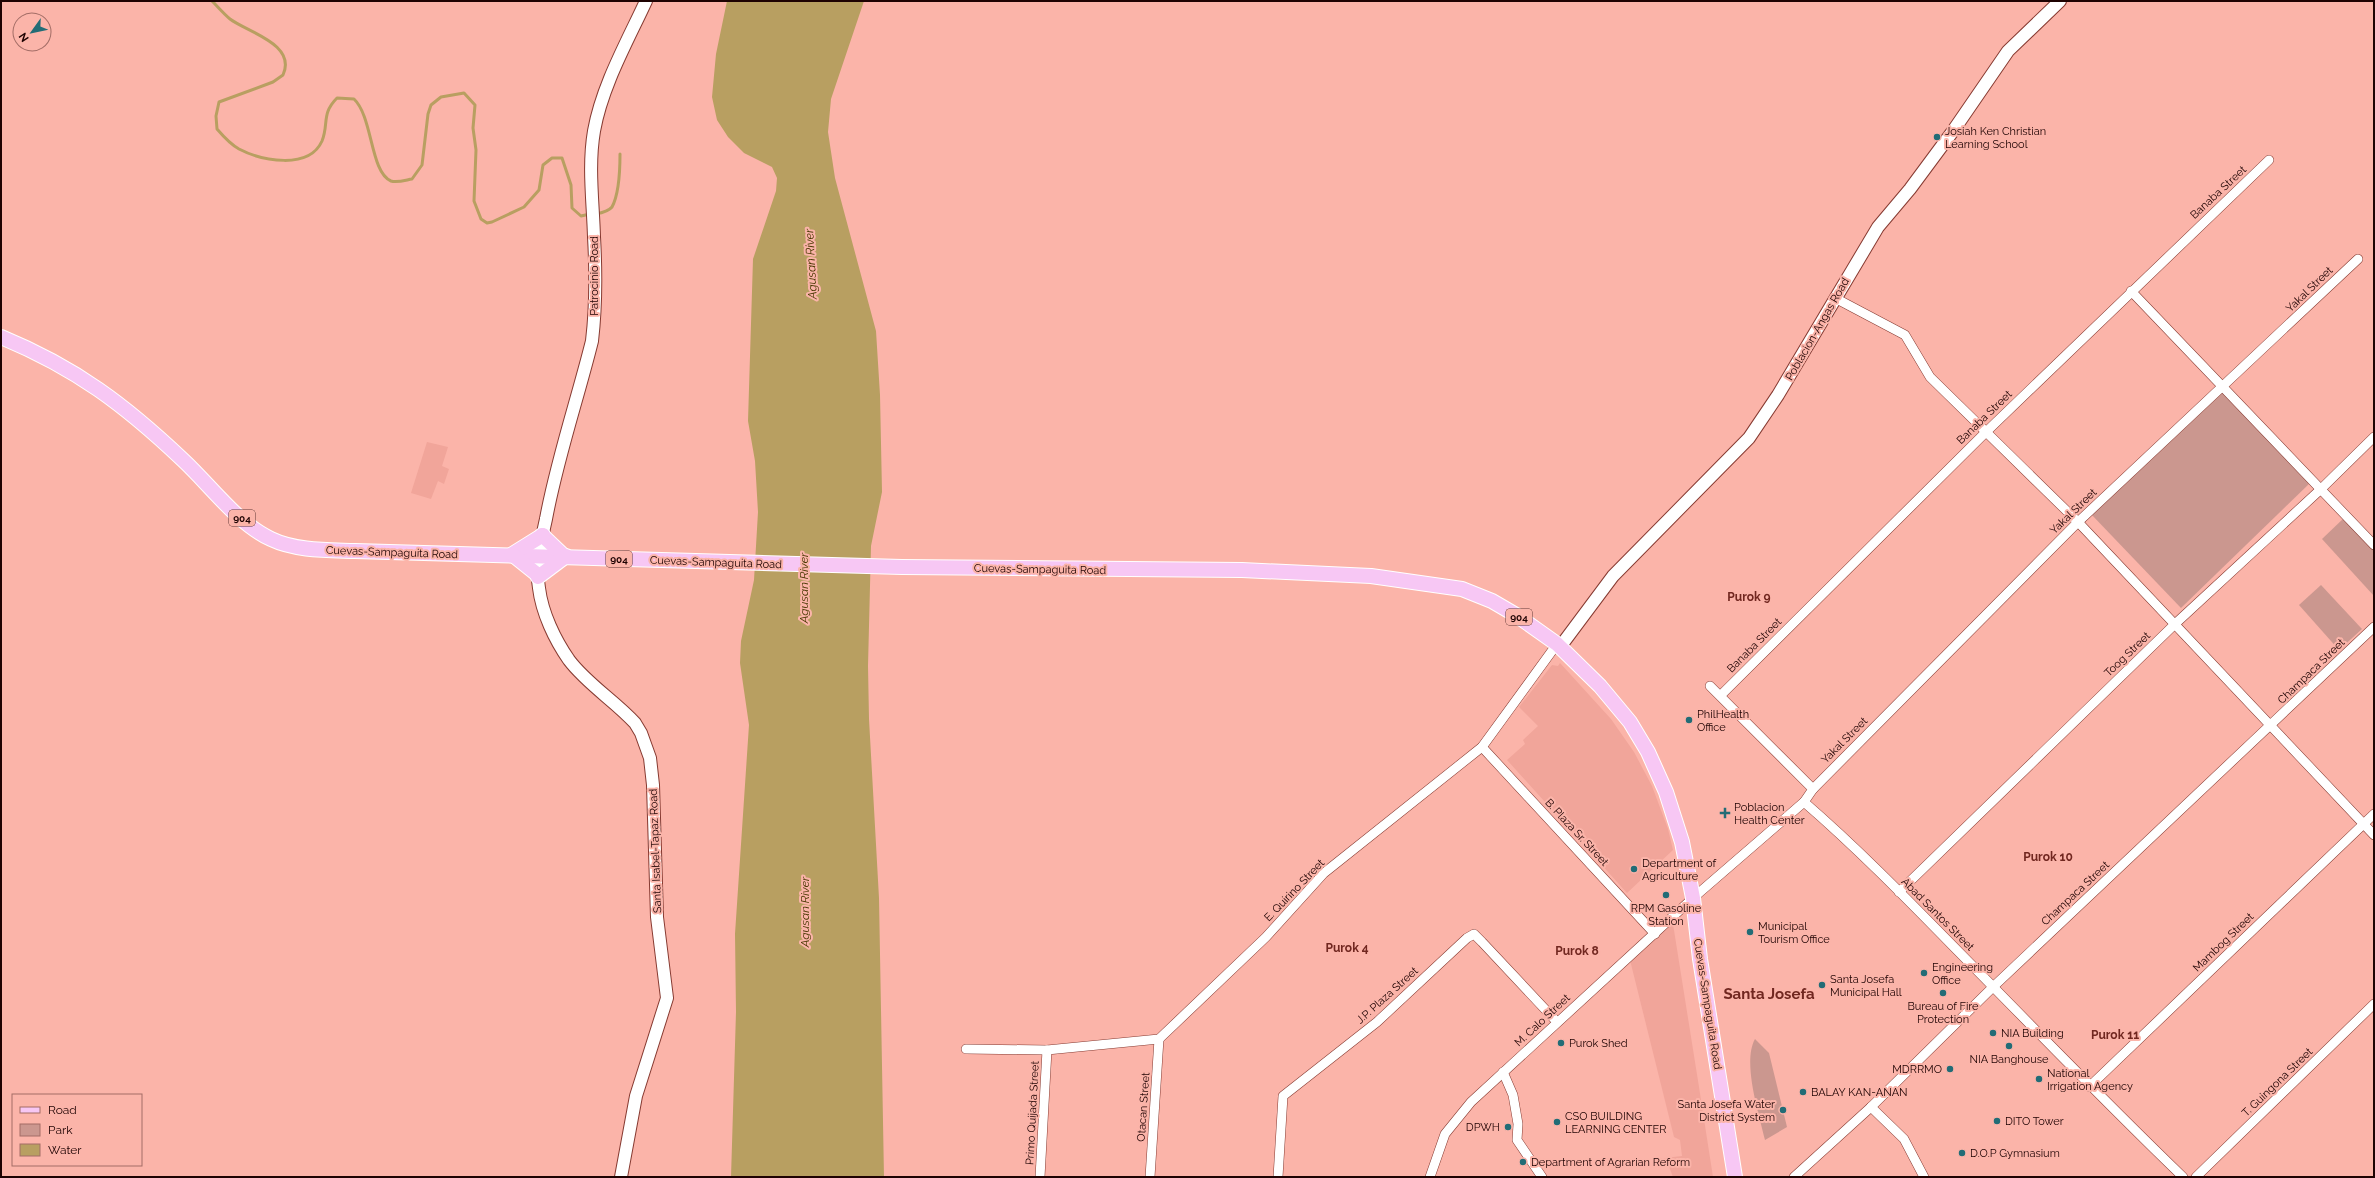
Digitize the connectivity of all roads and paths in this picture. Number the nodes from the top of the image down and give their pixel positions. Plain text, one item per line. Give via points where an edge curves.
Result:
1 (646, 1) edge
2 (2060, 1) edge
3 (2268, 160) dead end
4 (2358, 259) dead end
5 (2131, 290) junction
6 (1835, 298) junction
7 (1, 337) edge
8 (2223, 388) junction
9 (1986, 432) junction
10 (2374, 437) edge
11 (2321, 489) junction
12 (2078, 522) junction
13 (542, 535) junction
14 (2374, 545) edge
15 (512, 555) junction
16 (538, 555) junction
17 (565, 556) junction
18 (538, 576) junction
19 (2175, 624) junction
20 (2374, 627) edge
21 (1558, 646) junction
22 (1710, 686) dead end
23 (1721, 695) junction
24 (2270, 727) junction
25 (1482, 747) junction
26 (1813, 789) junction
27 (1804, 802) junction
28 (2374, 814) edge
29 (2362, 825) junction
30 (2374, 835) edge
31 (1899, 892) junction
32 (1693, 898) junction
33 (1655, 934) junction
34 (1993, 987) junction
35 (2374, 1004) edge
36 (1557, 1022) junction
37 (1160, 1039) junction
38 (966, 1049) dead end
39 (1047, 1050) junction
40 (1503, 1072) junction
41 (2089, 1087) junction
42 (1871, 1107) junction
43 (621, 1177) edge
44 (1040, 1177) edge
45 (1150, 1177) edge
46 (1278, 1177) edge
47 (1430, 1177) edge
48 (1542, 1177) edge
49 (1735, 1177) edge
50 (1794, 1177) edge
51 (1924, 1177) edge
52 (2183, 1177) edge
53 (2196, 1177) edge

1 - 13 street, Patrocinio Road via 614,70 594,130 591,163 594,240 592,341 553,480
2 - 6 street, Poblacion-Angas Road via 2008,51 1953,131 1878,227
3 - 5 street, Banaba Street
4 - 8 street, Yakal Street
5 - 8 street
5 - 9 street, Banaba Street
6 - 9 street via 1905,334 1930,377
6 - 21 street, Poblacion-Angas Road via 1786,382 1749,438 1613,576
7 - 15 main road, Cuevas-Sampaguita Road / 904 via 69,370 114,400 167,445 248,524 278,543 329,550
8 - 11 street
8 - 12 street, Yakal Street
9 - 12 street
9 - 23 street, Banaba Street
10 - 11 street, Toog Street
11 - 14 street
11 - 19 street, Toog Street
12 - 19 street
12 - 26 street, Yakal Street
13 - 15 main road
13 - 16 street, Patrocinio Road
13 - 17 main road
15 - 16 main road, Cuevas-Sampaguita Road / 904
15 - 18 main road
16 - 17 main road, Cuevas-Sampaguita Road / 904
16 - 18 street, Santa Isabel-Tapaz Road
17 - 18 main road
17 - 21 main road, Cuevas-Sampaguita Road / 904 via 902,567 1242,570 1371,576 1475,593 1516,615
18 - 43 street, Santa Isabel-Tapaz Road via 544,610 565,653 634,723 641,733 650,758 657,917 667,998 636,1096
19 - 24 street
19 - 31 street, Toog Street
20 - 24 street, Champaca Street
21 - 25 street, E. Quirino Street
21 - 32 main road, Cuevas-Sampaguita Road / 904 via 1611,698 1630,722 1648,752 1676,821
22 - 23 street
23 - 26 street
24 - 29 street
24 - 34 street, Champaca Street
25 - 33 street, B. Plaza Sr. Street
25 - 37 street, E. Quirino Street via 1324,873 1266,937
26 - 27 street
27 - 31 street, Abad Santos Street
27 - 32 street
28 - 29 street, Mambog Street
29 - 30 street
29 - 41 street, Mambog Street
31 - 34 street, Abad Santos Street
32 - 33 street, M. Calo Street
32 - 49 main road, Cuevas-Sampaguita Road / 904 via 1700,959
33 - 36 street, M. Calo Street
34 - 41 street, Abad Santos Street
34 - 42 street, Champaca Street
35 - 53 street, T. Guingona Street
36 - 40 street, M. Calo Street
36 - 46 street, J.P. Plaza Street via 1474,934 1377,1022 1283,1096
37 - 39 street
37 - 45 street, Otacan Street
38 - 39 street
39 - 44 street, Primo Quijada Street
40 - 47 street, M. Calo Street via 1471,1102 1445,1134
40 - 48 street via 1513,1095 1518,1124 1517,1140
41 - 52 street, Abad Santos Street
42 - 50 street, Champaca Street
42 - 51 street via 1904,1139

